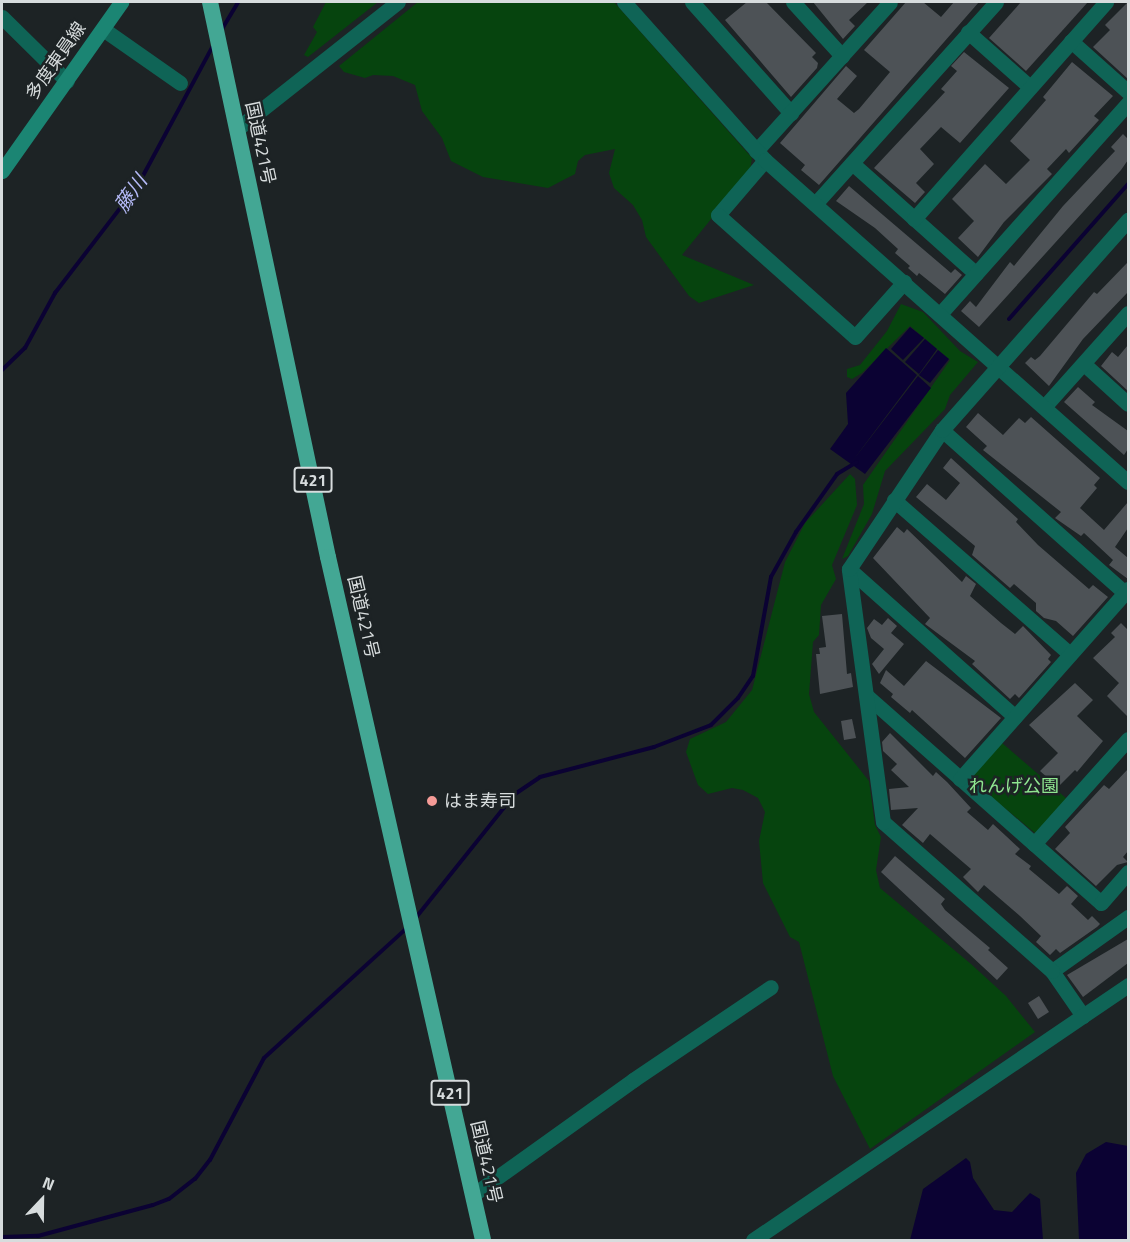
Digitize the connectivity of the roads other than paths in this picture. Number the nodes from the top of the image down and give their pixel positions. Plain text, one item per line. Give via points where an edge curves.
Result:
1 (121, 2) edge
2 (210, 2) edge
3 (398, 2) edge
4 (692, 2) edge
5 (793, 2) edge
6 (890, 2) edge
7 (996, 2) edge
8 (1107, 2) edge
9 (629, 4) edge
10 (2, 17) edge
11 (103, 29) junction
12 (968, 32) junction
13 (1071, 41) junction
14 (842, 56) junction
15 (67, 81) junction
16 (180, 83) dead end
17 (1030, 87) junction
18 (1128, 92) edge
19 (1128, 103) edge
20 (791, 113) junction
21 (237, 129) junction
22 (761, 156) junction
23 (852, 164) junction
24 (2, 171) edge
25 (815, 204) junction
26 (914, 219) junction
27 (1128, 220) edge
28 (976, 274) junction
29 (904, 282) junction
30 (1128, 313) edge
31 (940, 314) junction
32 (1084, 364) junction
33 (999, 366) junction
34 (1128, 404) edge
35 (1044, 407) junction
36 (942, 430) junction
37 (1128, 482) edge
38 (894, 500) junction
39 (849, 569) junction
40 (1127, 591) edge
41 (1070, 654) junction
42 (867, 696) junction
43 (1015, 717) junction
44 (1128, 739) edge
45 (960, 779) junction
46 (1034, 844) junction
47 (1128, 872) edge
48 (1101, 903) junction
49 (1125, 920) edge
50 (1052, 971) junction
51 (1128, 985) edge
52 (771, 987) dead end
53 (1083, 1016) junction
54 (474, 1194) junction
55 (483, 1240) edge
56 (753, 1240) edge

1 - 11 main road, 多度東員線
2 - 21 highway, 国道421号 / 421
3 - 21 street
4 - 20 street
5 - 14 street
6 - 14 street
7 - 12 street
8 - 13 street
9 - 22 street
10 - 15 street
11 - 15 main road, 多度東員線
11 - 16 street
12 - 17 street
12 - 23 street
13 - 17 street
13 - 18 street
14 - 20 street
15 - 24 main road, 多度東員線
17 - 26 street
19 - 28 street
20 - 22 street
21 - 54 highway, 国道421号 / 421 via 328,557
22 - 25 street
22 - 29 street via 718,215 846,330 855,337
23 - 25 street
23 - 26 street
25 - 29 street
26 - 28 street
27 - 33 street
28 - 31 street
29 - 31 street
30 - 32 street
31 - 33 street
32 - 34 street
32 - 35 street
33 - 35 street
33 - 36 street
35 - 37 street
36 - 38 street
36 - 40 street
38 - 39 street
38 - 41 street
39 - 42 street
39 - 43 street
40 - 41 street
41 - 43 street
42 - 45 street
42 - 50 street via 883,822
43 - 45 street
44 - 46 street
45 - 46 street
46 - 48 street
47 - 48 street
48 - 49 street
49 - 50 street
50 - 53 street
51 - 53 street
52 - 54 street
53 - 56 street
54 - 55 highway, 国道421号 / 421

